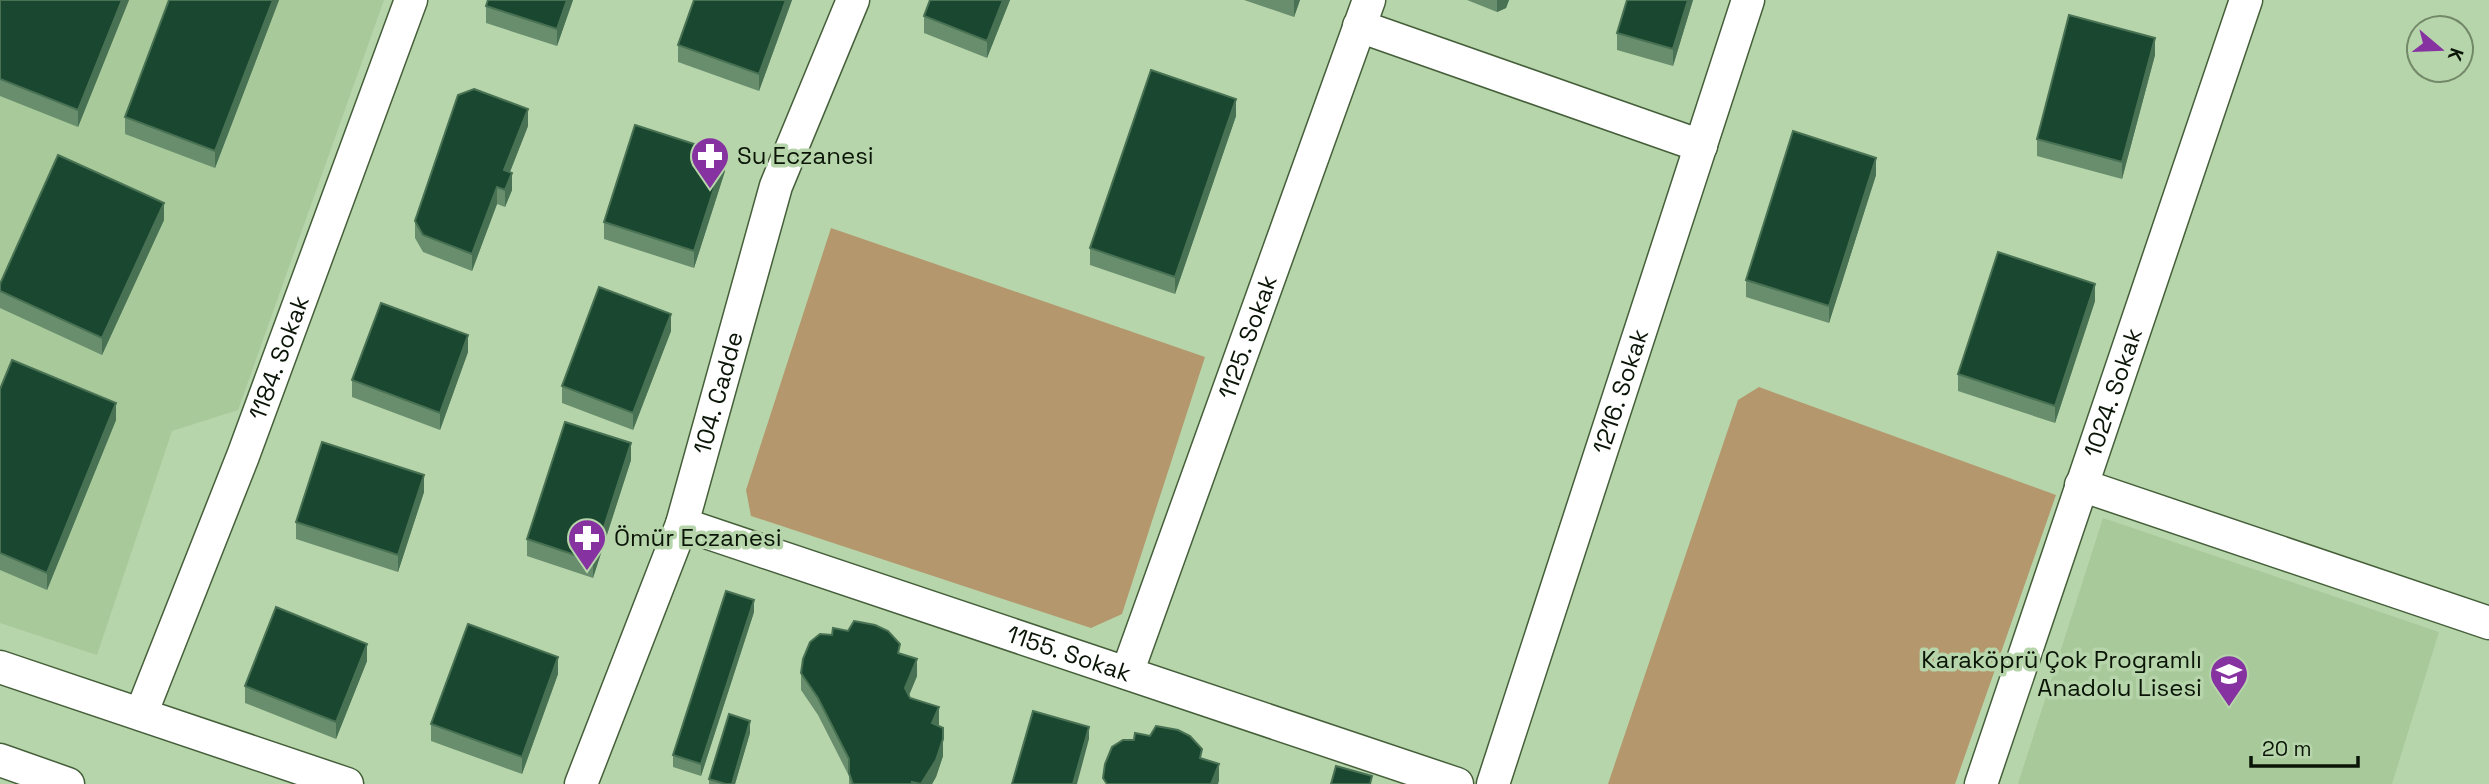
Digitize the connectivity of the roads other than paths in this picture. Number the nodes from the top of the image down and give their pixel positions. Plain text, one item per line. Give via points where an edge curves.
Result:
1 (411, 0) edge
2 (853, 0) edge
3 (1748, 0) edge
4 (2246, 0) edge
5 (1364, 13) edge
6 (1701, 146) junction
7 (2081, 485) junction
8 (682, 524) junction
9 (2489, 623) edge
10 (0, 667) edge
11 (1127, 673) junction
12 (141, 714) junction
13 (0, 760) edge
14 (1451, 783) edge
15 (68, 784) edge
16 (347, 784) edge
17 (581, 784) edge
18 (1493, 784) edge
19 (1981, 784) edge

1 - 12 street, 1184. Sokak via 243,456
2 - 8 street, 104. Cadde via 776,186
3 - 6 street, 1216. Sokak
4 - 7 street, 1024. Sokak
5 - 6 street
5 - 11 street, 1125. Sokak
6 - 18 street, 1216. Sokak
7 - 9 street
7 - 19 street, 1024. Sokak
8 - 11 street, 1155. Sokak
8 - 17 street, 104. Cadde
10 - 12 street
11 - 14 street, 1155. Sokak
12 - 16 street
13 - 15 street

